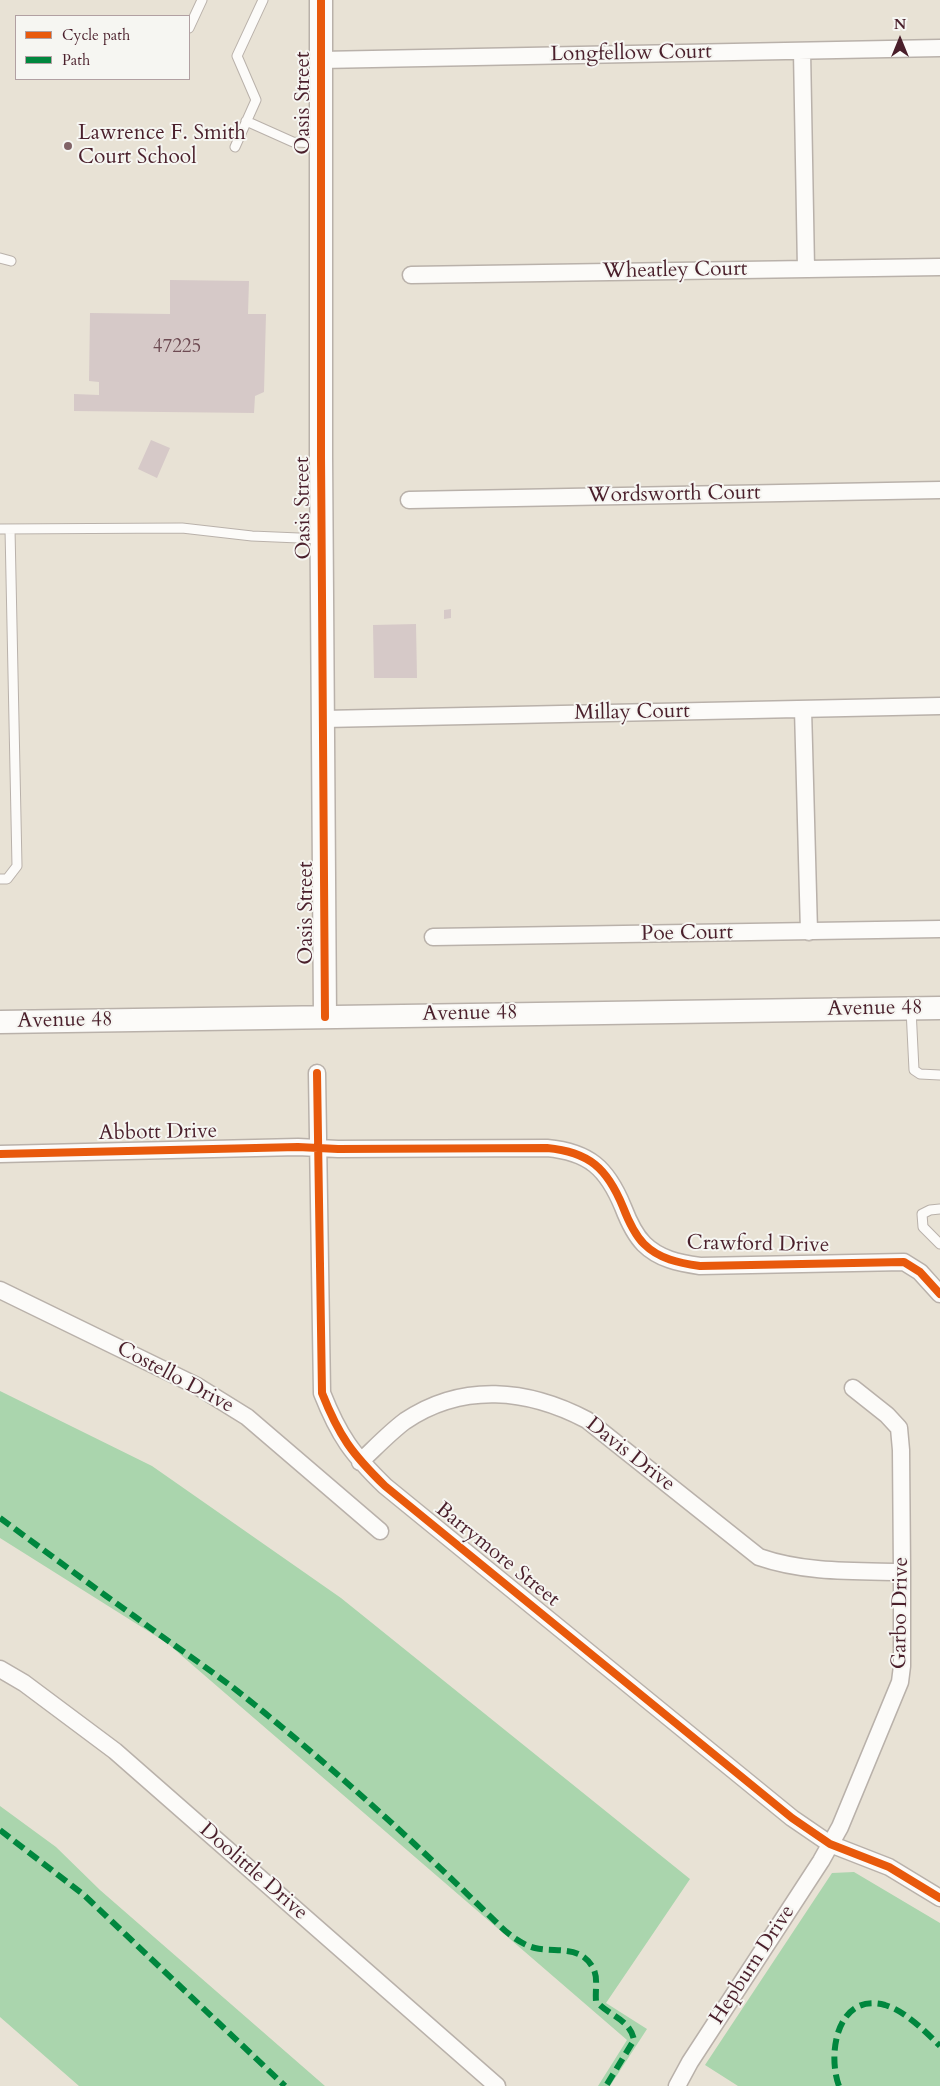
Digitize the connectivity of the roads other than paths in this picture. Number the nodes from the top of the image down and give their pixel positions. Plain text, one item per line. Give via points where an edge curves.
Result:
1 (202, 0) edge
2 (263, 0) edge
3 (321, 0) edge
4 (190, 26) edge
5 (940, 48) edge
6 (802, 51) junction
7 (321, 60) junction
8 (246, 121) junction
9 (321, 143) junction
10 (235, 148) dead end
11 (0, 258) edge
12 (12, 261) dead end
13 (940, 267) edge
14 (806, 269) junction
15 (411, 275) dead end
16 (940, 490) edge
17 (409, 500) dead end
18 (0, 529) edge
19 (10, 529) junction
20 (322, 539) junction
21 (940, 706) edge
22 (803, 709) junction
23 (324, 719) junction
24 (0, 879) edge
25 (940, 929) edge
26 (809, 932) junction
27 (433, 937) dead end
28 (911, 1008) junction
29 (940, 1008) edge
30 (325, 1016) junction
31 (0, 1022) edge
32 (317, 1073) dead end
33 (940, 1075) edge
34 (317, 1148) junction
35 (0, 1154) edge
36 (940, 1209) edge
37 (940, 1244) edge
38 (0, 1290) edge
39 (940, 1294) edge
40 (853, 1388) dead end
41 (360, 1462) junction
42 (380, 1531) dead end
43 (902, 1572) junction
44 (0, 1669) edge
45 (830, 1844) junction
46 (940, 1898) edge
47 (497, 2086) edge
48 (677, 2086) edge

1 - 4 lane
2 - 8 lane via 237,56 256,100
3 - 7 street, Oasis Street
5 - 6 street, Longfellow Court
6 - 7 street, Longfellow Court
6 - 14 street
7 - 9 street, Oasis Street
8 - 9 lane via 293,142
8 - 10 lane
9 - 20 street, Oasis Street
11 - 12 lane
13 - 14 street, Wheatley Court
14 - 15 street, Wheatley Court
16 - 17 street, Wordsworth Court
18 - 19 lane
19 - 20 lane via 182,528
19 - 24 lane via 17,866 7,879
20 - 23 street, Oasis Street
21 - 22 street, Millay Court
22 - 23 street, Millay Court
22 - 26 street
23 - 30 street, Oasis Street
25 - 26 street, Poe Court
26 - 27 street, Poe Court
28 - 29 street, Avenue 48
28 - 30 street, Avenue 48
28 - 33 lane via 914,1070 920,1074
30 - 31 street, Avenue 48
32 - 34 street, Barrymore Street
34 - 35 street, Abbott Drive
34 - 39 street, Crawford Drive via 568,1150 583,1155 608,1177 631,1226 644,1244 661,1257 700,1266 904,1262 920,1272
34 - 41 street, Barrymore Street via 322,1393 336,1429
36 - 37 lane via 922,1214 923,1227
38 - 42 street, Costello Drive via 198,1386 247,1417
40 - 43 street, Garbo Drive via 899,1428
41 - 43 street, Davis Drive via 407,1420 436,1406 482,1394 512,1394 541,1400 587,1420 759,1558 817,1570
41 - 45 street, Barrymore Street via 385,1486 792,1818
43 - 45 street, Garbo Drive via 900,1682
44 - 47 street, Doolittle Drive via 115,1751
45 - 46 street, Barrymore Street via 889,1867
45 - 48 street, Hepburn Drive

